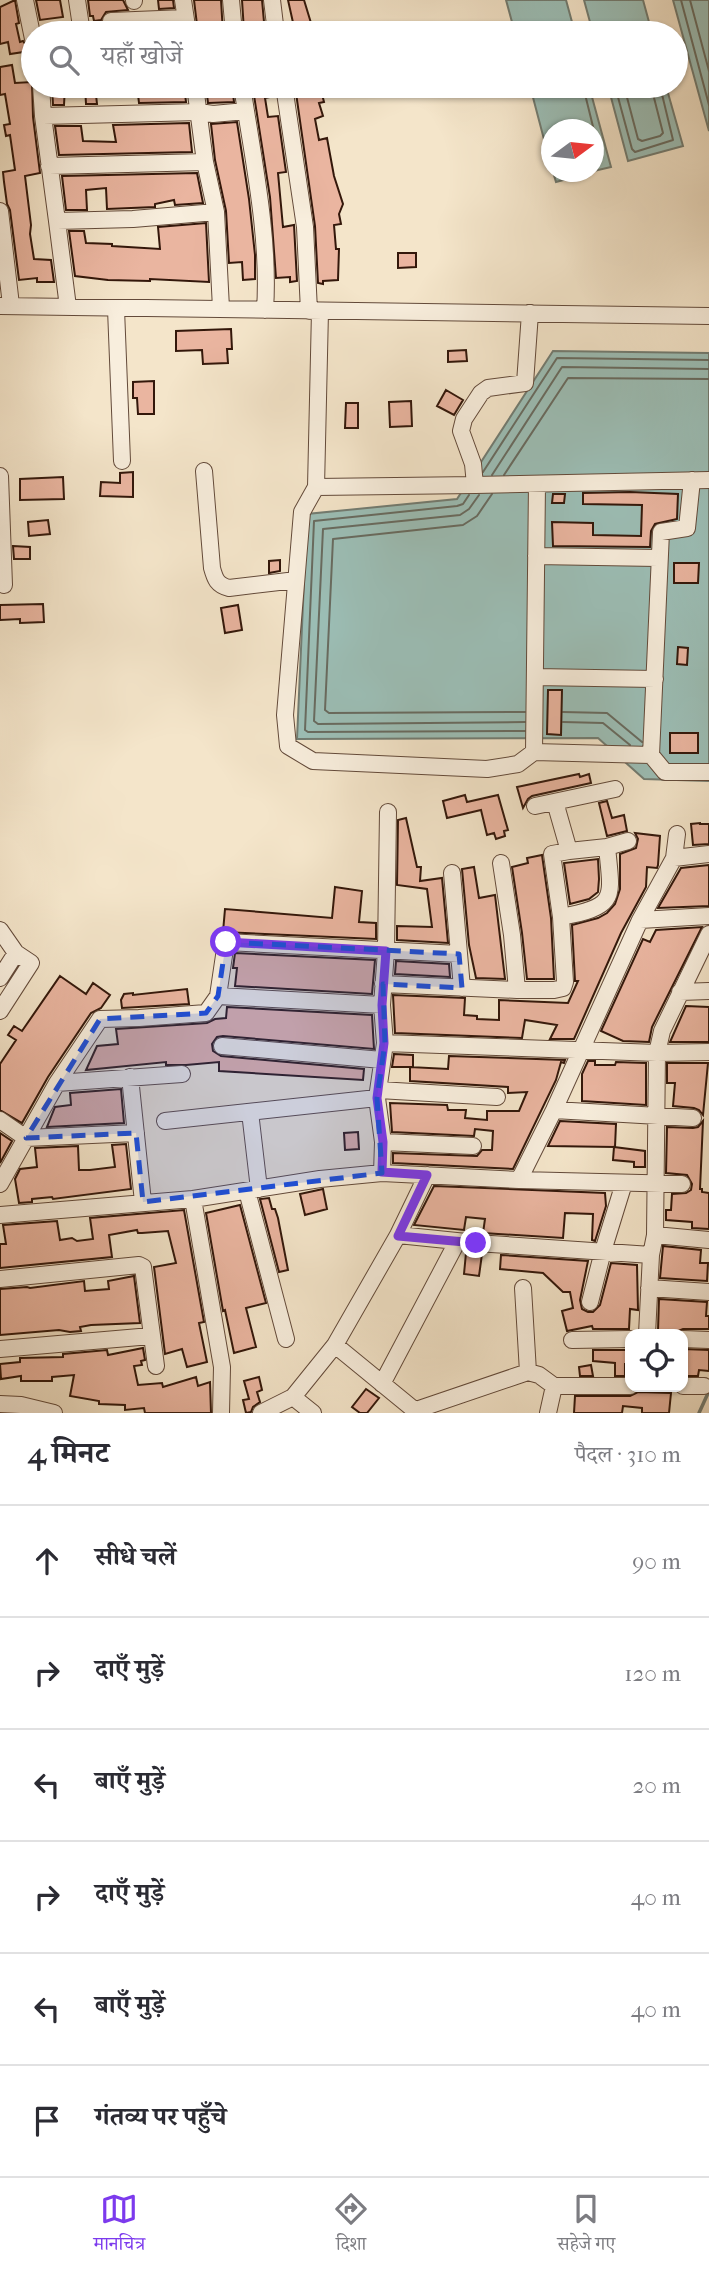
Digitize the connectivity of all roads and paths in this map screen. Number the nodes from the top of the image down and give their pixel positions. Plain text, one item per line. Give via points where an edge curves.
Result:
1 (25, 0) edge
2 (77, 0) edge
3 (183, 0) edge
4 (231, 0) edge
5 (272, 0) edge
6 (29, 21) edge
7 (80, 21) edge
8 (186, 21) edge
9 (233, 21) edge
10 (275, 21) edge
11 (42, 98) edge
12 (197, 98) edge
13 (244, 98) edge
14 (286, 98) edge
15 (246, 111) junction
16 (199, 112) junction
17 (43, 116) junction
18 (205, 162) junction
19 (49, 166) junction
20 (0, 211) edge
21 (216, 212) junction
22 (57, 220) junction
23 (6, 306) edge
24 (68, 307) junction
25 (221, 308) junction
26 (116, 309) junction
27 (265, 310) junction
28 (314, 311) junction
29 (530, 313) junction
30 (709, 316) edge
31 (122, 461) dead end
32 (204, 471) dead end
33 (0, 476) edge
34 (709, 480) edge
35 (692, 481) junction
36 (537, 484) junction
37 (475, 485) junction
38 (316, 486) junction
39 (536, 556) junction
40 (658, 558) junction
41 (296, 580) junction
42 (4, 585) dead end
43 (535, 677) junction
44 (655, 679) junction
45 (534, 752) junction
46 (650, 755) junction
47 (709, 772) edge
48 (615, 789) dead end
49 (555, 802) junction
50 (535, 806) dead end
51 (387, 812) dead end
52 (677, 834) dead end
53 (628, 841) dead end
54 (607, 847) junction
55 (569, 851) junction
56 (709, 854) edge
57 (674, 858) junction
58 (501, 863) dead end
59 (452, 873) dead end
60 (709, 916) edge
61 (561, 917) junction
62 (640, 920) junction
63 (0, 930) edge
64 (709, 934) edge
65 (386, 951) junction
66 (16, 953) junction
67 (459, 954) junction
68 (0, 978) edge
69 (383, 984) junction
70 (462, 988) junction
71 (517, 990) junction
72 (709, 991) edge
73 (681, 992) junction
74 (218, 996) junction
75 (382, 1005) junction
76 (0, 1011) edge
77 (384, 1043) junction
78 (222, 1046) dead end
79 (580, 1049) junction
80 (709, 1052) edge
81 (657, 1053) junction
82 (382, 1060) junction
83 (182, 1074) dead end
84 (130, 1077) junction
85 (57, 1083) junction
86 (378, 1094) junction
87 (496, 1097) dead end
88 (554, 1110) junction
89 (250, 1112) junction
90 (656, 1118) junction
91 (693, 1118) dead end
92 (0, 1120) edge
93 (165, 1121) dead end
94 (136, 1133) junction
95 (26, 1138) junction
96 (383, 1142) junction
97 (473, 1146) dead end
98 (382, 1172) junction
99 (427, 1175) junction
100 (519, 1180) junction
101 (624, 1183) junction
102 (655, 1183) junction
103 (0, 1184) edge
104 (682, 1184) dead end
105 (253, 1190) junction
106 (193, 1199) junction
107 (143, 1202) junction
108 (0, 1214) edge
109 (655, 1235) junction
110 (398, 1236) junction
111 (457, 1241) junction
112 (709, 1241) edge
113 (603, 1251) junction
114 (651, 1255) junction
115 (0, 1279) edge
116 (523, 1288) dead end
117 (649, 1288) junction
118 (709, 1292) edge
119 (590, 1302) dead end
120 (647, 1329) edge
121 (151, 1336) junction
122 (286, 1339) dead end
123 (625, 1339) edge
124 (688, 1339) edge
125 (572, 1340) dead end
126 (709, 1340) edge
127 (335, 1345) junction
128 (0, 1349) edge
129 (156, 1366) dead end
130 (528, 1372) junction
131 (382, 1384) junction
132 (625, 1386) edge
133 (688, 1386) edge
134 (704, 1386) dead end
135 (554, 1387) junction
136 (293, 1397) junction
137 (0, 1404) edge
138 (417, 1412) edge
139 (54, 1413) edge
140 (221, 1413) edge
141 (261, 1413) edge
142 (313, 1413) edge
143 (548, 1413) edge

1 - 6 street
2 - 7 street
3 - 8 street
4 - 9 street
5 - 10 street
11 - 17 street
12 - 16 street
13 - 15 street
14 - 28 street
15 - 16 street
15 - 27 street via 265,251
16 - 17 street
16 - 18 street
17 - 19 street
18 - 19 street
18 - 21 street
19 - 22 street
20 - 23 street
21 - 22 street
21 - 25 street
22 - 24 street
23 - 24 street
24 - 26 street
25 - 26 street
25 - 27 street
26 - 31 street
27 - 28 street
28 - 29 street
28 - 38 street
29 - 30 street
29 - 37 street via 524,383 488,388 464,419 461,431
32 - 41 street via 212,568 221,586
33 - 42 street
34 - 35 street
35 - 36 street
35 - 40 street via 687,528 661,532
36 - 37 street
36 - 39 street
37 - 38 street
38 - 41 street via 302,512
39 - 40 street
39 - 43 street
40 - 44 street
41 - 45 street via 285,715 288,746 313,761 487,769 518,764
43 - 44 street
43 - 45 street
44 - 46 street
45 - 46 street
46 - 47 street via 665,772
48 - 49 street
49 - 50 street
49 - 55 street
51 - 65 street
52 - 57 street
53 - 54 street
54 - 55 street
54 - 61 street via 608,900 595,909
55 - 61 street via 552,854
56 - 57 street
57 - 62 street
58 - 71 street
59 - 67 street
60 - 62 street
61 - 71 street via 564,986
62 - 79 street
63 - 66 street
64 - 73 street
65 - 67 street
65 - 69 street
65 - 74 street via 226,942
66 - 68 street
66 - 76 street via 31,963
67 - 70 street
69 - 70 street
69 - 75 street
70 - 71 street
72 - 73 street
73 - 81 street
74 - 75 street
74 - 85 street via 206,1013 100,1019
75 - 77 street
77 - 79 street
77 - 82 street
78 - 82 street
79 - 81 street
79 - 88 street
80 - 81 street
81 - 90 street
82 - 86 street
83 - 84 street
84 - 85 street
84 - 94 street
85 - 95 street
86 - 87 street
86 - 89 street
86 - 96 street
88 - 90 street
88 - 100 street
89 - 93 street
89 - 105 street
90 - 91 street
90 - 102 street
92 - 95 street
94 - 95 street
94 - 107 street
95 - 103 street
96 - 97 street
96 - 98 street
98 - 99 street
98 - 105 street
99 - 100 street
99 - 110 street
100 - 101 street
101 - 102 street
101 - 113 street
102 - 104 street
102 - 109 street
105 - 106 street
105 - 122 street
106 - 107 street
106 - 140 street via 222,1367
107 - 108 street
109 - 112 street
109 - 114 street
110 - 111 street
110 - 127 street
111 - 113 street
111 - 131 street
113 - 114 street
113 - 119 street
114 - 117 street
115 - 121 street via 139,1265 144,1269
116 - 130 street
117 - 118 street
117 - 120 street
121 - 128 street
121 - 129 street
123 - 125 street
124 - 126 street
127 - 131 street
127 - 136 street
130 - 135 street
130 - 138 street
131 - 138 street
132 - 135 street
133 - 134 street
135 - 143 street
136 - 141 street
136 - 142 street
137 - 139 street

